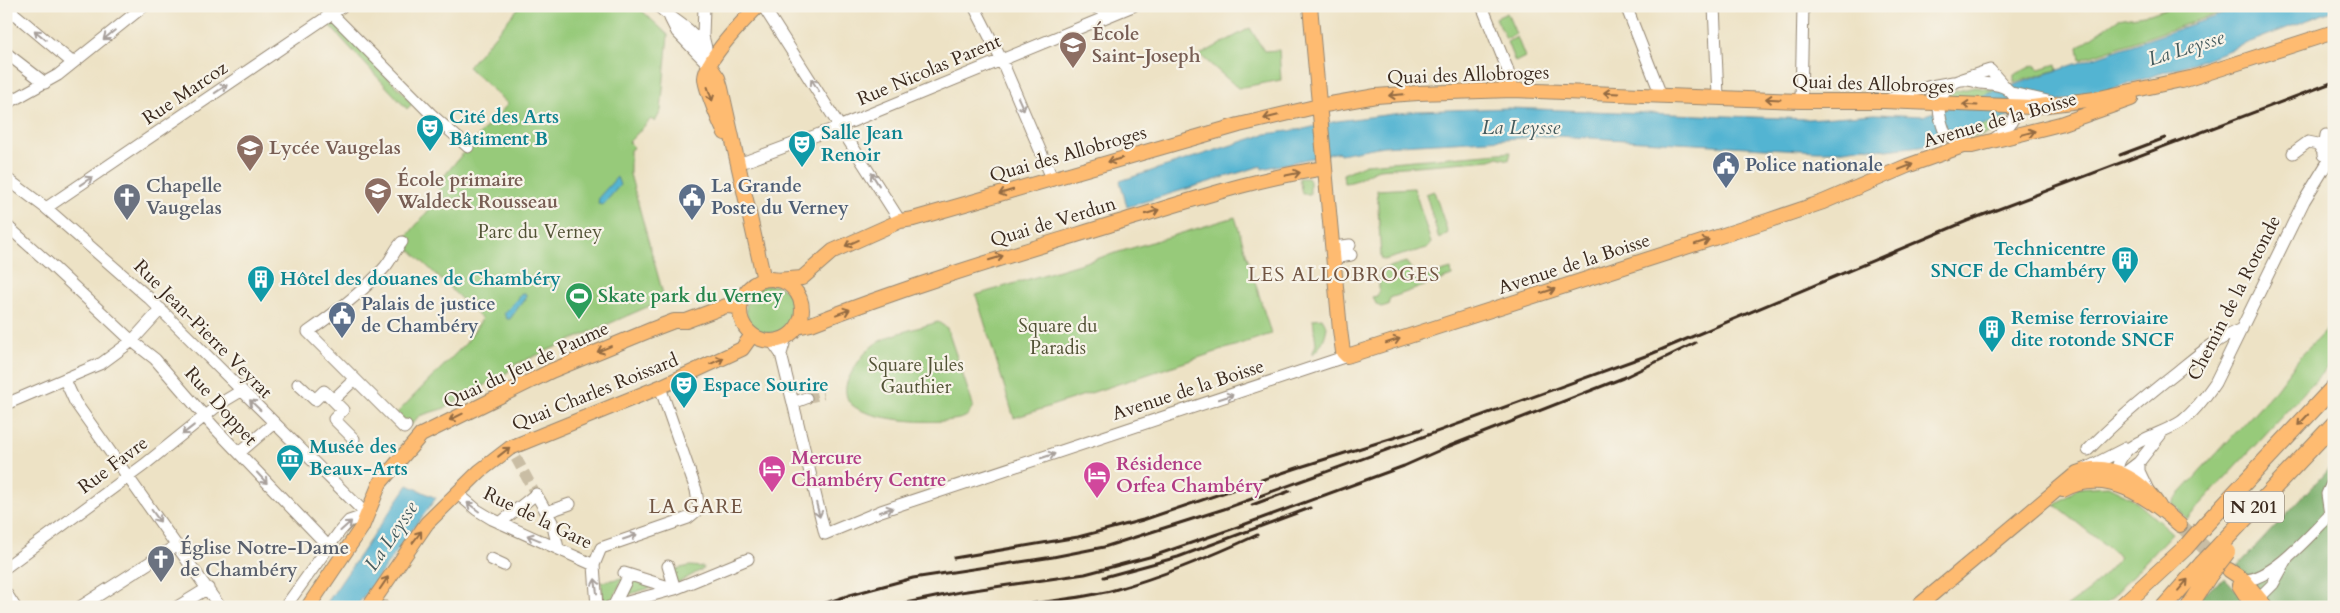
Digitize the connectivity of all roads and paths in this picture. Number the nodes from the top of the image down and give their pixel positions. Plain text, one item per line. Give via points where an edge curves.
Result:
1 (144, 6) edge
2 (343, 6) edge
3 (658, 6) edge
4 (704, 6) edge
5 (758, 6) edge
6 (763, 6) edge
7 (974, 6) edge
8 (1093, 6) edge
9 (1133, 6) edge
10 (1310, 6) edge
11 (1482, 6) edge
12 (1626, 6) edge
13 (1714, 6) edge
14 (1803, 6) edge
15 (6, 7) edge
16 (328, 10) edge
17 (1111, 15) junction
18 (2334, 32) edge
19 (6, 54) edge
20 (1001, 60) junction
21 (73, 63) junction
22 (709, 65) junction
23 (2190, 78) junction
24 (1959, 81) junction
25 (45, 83) junction
26 (1513, 90) junction
27 (1658, 95) junction
28 (1718, 96) junction
29 (2012, 96) junction
30 (1801, 101) junction
31 (1884, 101) junction
32 (6, 104) edge
33 (1938, 104) junction
34 (1319, 106) junction
35 (841, 126) junction
36 (2326, 135) dead end
37 (1994, 139) junction
38 (1963, 146) junction
39 (468, 147) dead end
40 (2329, 152) edge
41 (2293, 153) dead end
42 (1324, 161) junction
43 (737, 162) junction
44 (6, 178) edge
45 (1052, 178) junction
46 (46, 208) junction
47 (900, 221) junction
48 (8, 227) edge
49 (402, 242) dead end
50 (1351, 250) dead end
51 (1332, 252) junction
52 (770, 280) junction
53 (740, 307) junction
54 (161, 309) junction
55 (797, 327) junction
56 (2242, 329) junction
57 (752, 335) junction
58 (786, 337) junction
59 (132, 341) junction
60 (772, 341) junction
61 (781, 354) junction
62 (1346, 356) junction
63 (355, 379) junction
64 (65, 380) junction
65 (298, 384) dead end
66 (660, 387) junction
67 (2334, 387) edge
68 (241, 391) junction
69 (806, 398) tunnel mouth
70 (333, 400) junction
71 (793, 403) junction
72 (6, 404) edge
73 (205, 417) junction
74 (274, 423) junction
75 (2334, 424) edge
76 (406, 426) dead end
77 (2162, 433) junction
78 (354, 439) dead end
79 (2128, 447) junction
80 (2088, 450) dead end
81 (239, 453) junction
82 (2139, 462) junction
83 (2085, 469) junction
84 (127, 477) junction
85 (2116, 479) junction
86 (2334, 479) edge
87 (457, 493) junction
88 (2150, 494) junction
89 (2051, 496) junction
90 (570, 504) dead end
91 (2159, 506) junction
92 (547, 512) junction
93 (367, 515) junction
94 (2332, 515) edge
95 (500, 523) junction
96 (2180, 525) tunnel mouth
97 (177, 545) junction
98 (329, 547) junction
99 (558, 548) junction
100 (2184, 550) junction
101 (2291, 554) junction
102 (491, 559) dead end
103 (748, 560) dead end
104 (594, 564) junction
105 (504, 565) dead end
106 (668, 566) dead end
107 (6, 567) edge
108 (2206, 569) junction
109 (208, 588) junction
110 (675, 589) junction
111 (6, 593) edge
112 (2253, 593) edge
113 (14, 605) edge
114 (612, 606) edge
115 (80, 607) edge
116 (177, 607) edge
117 (220, 607) edge
118 (285, 607) edge
119 (308, 607) edge
120 (368, 607) edge
121 (597, 607) edge
122 (1917, 607) edge
123 (2121, 607) edge
124 (2134, 607) edge
125 (2164, 607) edge
126 (2189, 607) edge

1 -> 21 street
2 - 16 street, Rue Marcoz
3 - 22 street via 699,42
4 - 22 street via 703,36
5 - 22 main road
35 -> 6 street
7 - 20 street
8 - 17 street
9 - 17 street, Rue Nicolas Parent
10 - 34 main road
11 - 26 street
12 - 27 street via 1659,90
13 - 28 street
14 - 30 street
21 -> 15 street
16 - 39 street
46 -> 16 street, Rue Marcoz
17 - 20 street, Rue Nicolas Parent
18 - 23 main road, Avenue de la Boisse
19 - 25 street
20 - 35 street, Rue Nicolas Parent
20 -> 45 street
21 - 25 street
22 - 43 main road via 705,79
23 - 29 main road, Quai des Allobroges via 2048,106
37 -> 23 main road, Avenue de la Boisse via 2060,124
24 - 29 street
24 - 31 street
24 - 33 street via 1943,92
25 - 32 street
27 -> 26 main road, Quai des Allobroges
26 -> 34 main road, Quai des Allobroges via 1418,92
27 - 28 main road, Quai des Allobroges
30 -> 28 main road, Quai des Allobroges
29 -> 33 main road, Quai des Allobroges
29 - 37 street via 2014,118
30 - 31 main road, Quai des Allobroges
31 - 33 main road, Quai des Allobroges
33 - 38 street via 1944,133
34 - 42 main road
34 -> 45 main road, Quai des Allobroges
35 - 43 street, Rue Nicolas Parent
47 -> 35 street
36 - 40 street, Chemin de la Rotonde
37 - 38 main road, Avenue de la Boisse
62 -> 38 main road, Avenue de la Boisse via 1823,202
40 - 41 street via 2308,142
40 - 56 street, Chemin de la Rotonde
42 - 51 main road
55 -> 42 main road, Quai de Verdun via 1002,256
43 - 52 main road
44 - 46 street, Rue Jean-Pierre Veyrat
45 -> 47 main road, Quai des Allobroges via 913,220
46 - 54 street, Rue Jean-Pierre Veyrat
47 -> 52 main road, Quai des Allobroges via 833,251 802,278
48 - 59 street, Rue Doppet
49 - 63 street via 386,265 359,292 308,332
50 - 51 street
51 - 62 main road
52 - 53 main road via 746,292
52 - 55 main road via 789,286 799,299 801,314
53 - 57 main road via 742,322
53 -> 93 main road, Quai du Jeu de Paume via 726,306 653,329 544,375 421,435 380,483
54 - 59 street
54 - 68 street, Rue Jean-Pierre Veyrat
55 - 58 main road
56 - 77 street, Chemin de la Rotonde via 2215,383 2202,400 2183,420
56 - 80 street via 2217,340 2143,399
57 - 60 main road
66 -> 57 main road, Quai Charles Roissard via 742,349
58 - 60 main road
58 - 61 street
59 - 64 street via 102,363
59 - 73 street, Rue Doppet via 150,353
60 - 61 street
61 - 71 street
71 -> 62 street, Avenue de la Boisse via 825,534 881,511
63 - 70 street
63 - 76 street via 404,428
64 - 72 street
64 - 84 street via 75,402
65 - 70 street via 315,400 324,391
87 -> 66 main road, Quai Charles Roissard via 517,444
104 -> 66 street via 601,548 688,518 698,511 694,482
67 -> 100 highway, N 201, bridge
68 - 73 street, Rue Favre
74 -> 68 street, Rue Jean-Pierre Veyrat
69 - 71 street
70 - 78 street via 343,410 334,419
73 - 81 street, Rue Doppet
73 -> 84 street, Rue Favre
74 - 81 street
74 - 93 street, Rue Jean-Pierre Veyrat
75 - 108 highway, N 201, bridge via 2289,470
77 - 79 street, Chemin de la Rotonde
77 - 82 street, Chemin de la Rotonde
79 - 83 street, Chemin de la Rotonde
79 - 85 street via 2121,454
81 -> 98 street, Rue Doppet
82 - 85 street, Chemin de la Rotonde
82 - 88 street via 2139,472
83 - 85 main road via 2096,468
83 - 89 main road, Chemin de la Rotonde via 2069,478
84 -> 97 street
84 - 107 street, Rue Favre
85 - 88 main road
85 - 89 main road, Chemin de la Rotonde via 2084,481
85 - 91 main road
86 - 94 street via 2327,494
95 -> 87 street, Rue de la Gare
120 -> 87 main road, Quai Charles Roissard via 418,535
88 - 91 main road
89 - 122 main road, Chemin de la Rotonde
90 - 92 street
91 - 96 main road
92 - 95 street via 535,493
92 - 99 street
98 -> 93 street via 349,521
93 - 119 main road, Quai du Jeu de Paume via 356,538
94 - 101 street
99 -> 95 street, Rue de la Gare
97 - 109 street
97 - 115 street
98 - 118 street
99 - 104 street, Rue de la Gare
100 - 123 highway
100 - 124 highway, N 201
101 - 112 street
101 - 112 street via 2273,584
102 - 105 street
103 - 110 street
121 -> 104 street, Rue de la Gare
106 - 110 street
125 -> 108 highway
108 - 126 highway
109 - 116 street
109 - 117 street
110 - 114 street
110 - 114 street via 627,574
111 - 113 street

